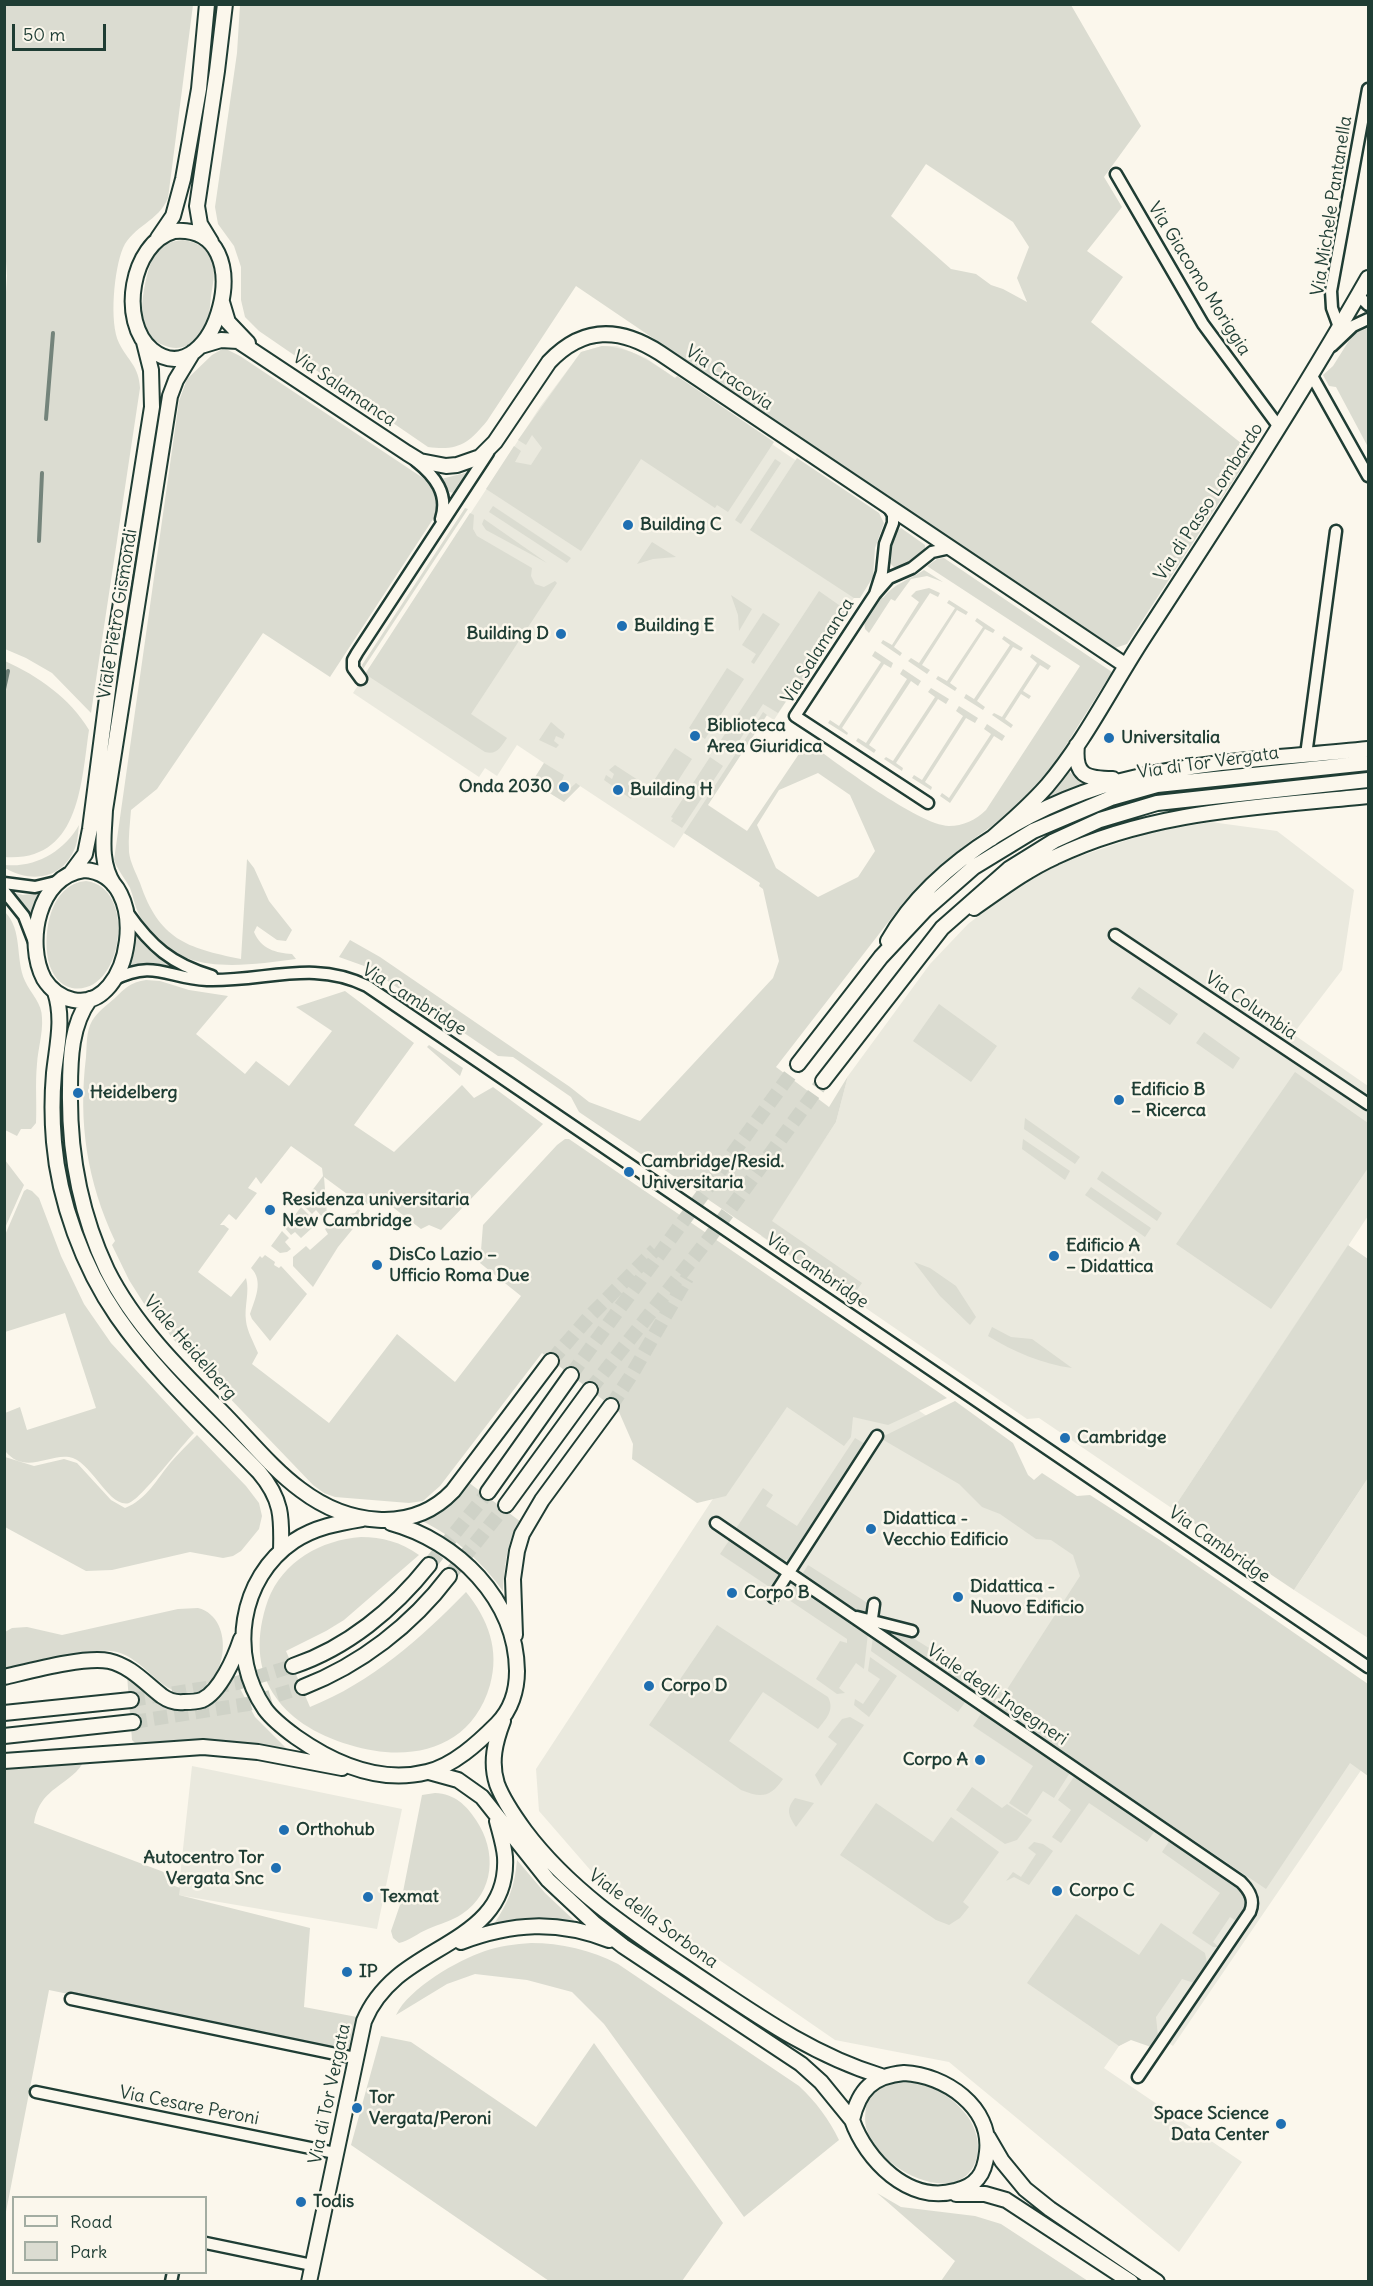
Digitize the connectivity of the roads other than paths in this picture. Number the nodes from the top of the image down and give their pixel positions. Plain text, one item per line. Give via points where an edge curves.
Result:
1 (207, 4) edge
2 (225, 4) edge
3 (1368, 89) edge
4 (1116, 174) dead end
5 (156, 239) junction
6 (216, 249) junction
7 (1368, 278) edge
8 (222, 296) junction
9 (1365, 299) edge
10 (1368, 319) edge
11 (1339, 327) junction
12 (144, 342) junction
13 (197, 349) junction
14 (1327, 350) junction
15 (261, 354) junction
16 (1312, 376) junction
17 (1279, 427) junction
18 (495, 442) junction
19 (407, 453) junction
20 (1368, 476) edge
21 (886, 505) junction
22 (920, 527) junction
23 (1336, 531) dead end
24 (890, 534) junction
25 (435, 535) junction
26 (950, 548) junction
27 (922, 560) junction
28 (874, 594) junction
29 (1125, 665) junction
30 (361, 679) dead end
31 (1077, 743) junction
32 (1368, 749) edge
33 (1306, 755) junction
34 (1368, 763) edge
35 (1127, 779) junction
36 (1368, 780) edge
37 (1368, 795) edge
38 (928, 802) dead end
39 (991, 839) junction
40 (66, 877) junction
41 (4, 883) edge
42 (114, 885) junction
43 (4, 891) edge
44 (126, 911) junction
45 (938, 933) junction
46 (1114, 935) dead end
47 (37, 949) junction
48 (881, 957) junction
49 (224, 979) junction
50 (112, 980) junction
51 (55, 992) junction
52 (90, 999) junction
53 (798, 1064) tunnel mouth
54 (823, 1081) tunnel mouth
55 (1368, 1104) edge
56 (552, 1361) tunnel mouth
57 (571, 1375) tunnel mouth
58 (590, 1390) tunnel mouth
59 (611, 1406) tunnel mouth
60 (877, 1436) dead end
61 (488, 1492) tunnel mouth
62 (506, 1505) tunnel mouth
63 (364, 1519) junction
64 (379, 1520) junction
65 (716, 1523) dead end
66 (281, 1551) junction
67 (429, 1565) tunnel mouth
68 (789, 1573) junction
69 (448, 1576) tunnel mouth
70 (773, 1597) dead end
71 (874, 1604) dead end
72 (871, 1625) junction
73 (912, 1631) dead end
74 (243, 1635) junction
75 (517, 1661) junction
76 (293, 1666) tunnel mouth
77 (1368, 1667) edge
78 (4, 1677) edge
79 (303, 1687) tunnel mouth
80 (131, 1700) tunnel mouth
81 (4, 1713) edge
82 (504, 1717) junction
83 (134, 1722) tunnel mouth
84 (4, 1736) edge
85 (4, 1761) edge
86 (356, 1769) junction
87 (429, 1772) junction
88 (495, 1813) junction
89 (623, 1946) junction
90 (442, 1947) junction
91 (71, 1999) dead end
92 (355, 2058) junction
93 (881, 2076) junction
94 (1138, 2077) dead end
95 (36, 2092) dead end
96 (852, 2120) junction
97 (988, 2137) junction
98 (335, 2153) junction
99 (942, 2195) junction
100 (207, 2243) edge
101 (307, 2264) dead end
102 (309, 2282) edge
103 (1131, 2282) edge
104 (1157, 2282) edge

1 - 5 street via 198,96 183,179 173,216
2 - 6 street via 197,206 200,224
3 - 11 street, Via Michele Pantanella via 1331,291
4 - 17 street, Via Giacomo Moriggia via 1203,324
5 - 6 street via 185,231
5 - 12 street via 142,257 134,292 134,320
6 - 8 street via 222,266
7 - 9 street, Via di Passo Lombardo
8 - 13 street via 215,323
8 - 15 street via 228,321
9 - 11 street, Via di Passo Lombardo
10 - 14 street via 1353,326
11 - 14 street, Via di Passo Lombardo
12 - 13 street via 167,358 178,358
12 - 40 street, Viale Pietro Gismondi via 151,370 152,407 86,854
13 - 15 street via 220,340 238,341
13 - 42 street, Viale Pietro Gismondi via 178,375 170,396 105,810 103,858
14 - 16 street, Via di Passo Lombardo
15 - 19 street, Via Salamanca
16 - 17 street, Via di Passo Lombardo
16 - 20 street
17 - 29 street, Via di Passo Lombardo
18 - 19 street, Via Cracovia via 480,457 457,465 433,465
18 - 21 street, Via Cracovia via 560,351 592,335 627,336 653,348
18 - 25 street
19 - 25 street via 431,475 442,492 444,509
21 - 22 street, Via Cracovia
21 - 24 street, Via Salamanca via 893,515
22 - 24 street via 903,523
22 - 26 street, Via Cracovia
22 - 27 street via 929,537
23 - 33 street
24 - 28 street, Via Salamanca
25 - 30 street via 353,660 354,671
26 - 27 street, Via Salamanca via 934,550
26 - 29 street, Via Cracovia
27 - 28 street, Via Salamanca via 889,578
28 - 38 street, Via Salamanca via 795,716
29 - 31 street, Via di Passo Lombardo
31 - 35 street via 1077,762 1086,776
31 - 39 street, Via di Passo Lombardo via 1046,787
32 - 33 street, Via di Tor Vergata
33 - 35 street, Via di Tor Vergata
34 - 48 street, Via di Tor Vergata via 1157,785 1093,804 1033,831 974,867 925,910
35 - 39 street, Via di Tor Vergata via 1066,800
36 - 45 street, Via di Tor Vergata via 1168,801 1111,816 1062,836 1022,860 954,915
37 - 45 street, Via di Tor Vergata via 1151,822 1079,846 1040,864
39 - 48 street via 955,865 915,903 900,920
40 - 41 street via 34,887
40 - 42 street via 81,870 93,871
40 - 47 street via 40,910
42 - 44 street
43 - 47 street via 24,916
44 - 49 street, Via Cambridge via 162,954
44 - 50 street via 127,944
45 - 54 street, Via di Tor Vergata
46 - 55 street, Via Columbia
47 - 51 street via 42,975
48 - 53 street, Via di Tor Vergata
49 - 50 street, Via Cambridge via 193,978 150,969
49 - 77 street, Via Cambridge via 312,971 367,986
50 - 52 street
51 - 52 street via 77,1000
51 - 66 street, Viale Heidelberg via 60,1019 53,1082 55,1150 81,1246 106,1298 131,1334 271,1488 280,1510
52 - 63 street, Viale Heidelberg via 80,1014 74,1040 71,1145 87,1218 113,1280 172,1361 292,1483 321,1503
56 - 64 street via 444,1501 414,1517
57 - 61 street
58 - 62 street
59 - 75 street via 522,1534 513,1579
60 - 68 street
63 - 64 street
63 - 66 street via 316,1530
64 - 75 street via 435,1542 476,1573 503,1613
65 - 68 street
66 - 74 street via 261,1574 250,1598
67 - 76 street via 375,1620 334,1648
68 - 70 street
68 - 72 street
69 - 79 street via 421,1609 387,1639 333,1674
71 - 72 street
72 - 73 street
72 - 94 street, Viale degli Ingegneri via 1248,1889 1252,1906 1242,1924
74 - 78 street via 218,1684 196,1701 171,1701 130,1669 103,1660
74 - 86 street via 248,1672 266,1710 310,1747
75 - 82 street, Viale della Sorbona via 514,1693
80 - 81 street
82 - 87 street via 470,1748
82 - 93 street, Viale della Sorbona via 494,1756 499,1788 520,1824 564,1875 630,1929 793,2039
83 - 84 street
85 - 86 street via 203,1747
86 - 87 street via 399,1775
87 - 88 street, Viale della Sorbona via 463,1783
88 - 89 street, Viale della Sorbona via 548,1880
88 - 90 street, Via di Tor Vergata via 505,1856 500,1893 485,1917
89 - 90 street, Via di Tor Vergata via 575,1930 529,1926 498,1929
89 - 96 street, Viale della Sorbona via 801,2064
90 - 92 street, Via di Tor Vergata via 398,1976 383,1991 364,2019
91 - 92 street
92 - 98 street, Via di Tor Vergata
93 - 96 street via 859,2099
93 - 97 street via 913,2074 939,2082 971,2104
95 - 98 street, Via Cesare Peroni
96 - 99 street via 868,2151 889,2173 918,2190
97 - 99 street via 978,2179
97 - 104 street via 1025,2189
98 - 102 street, Via di Tor Vergata
99 - 103 street via 985,2194 1006,2200
100 - 101 street

